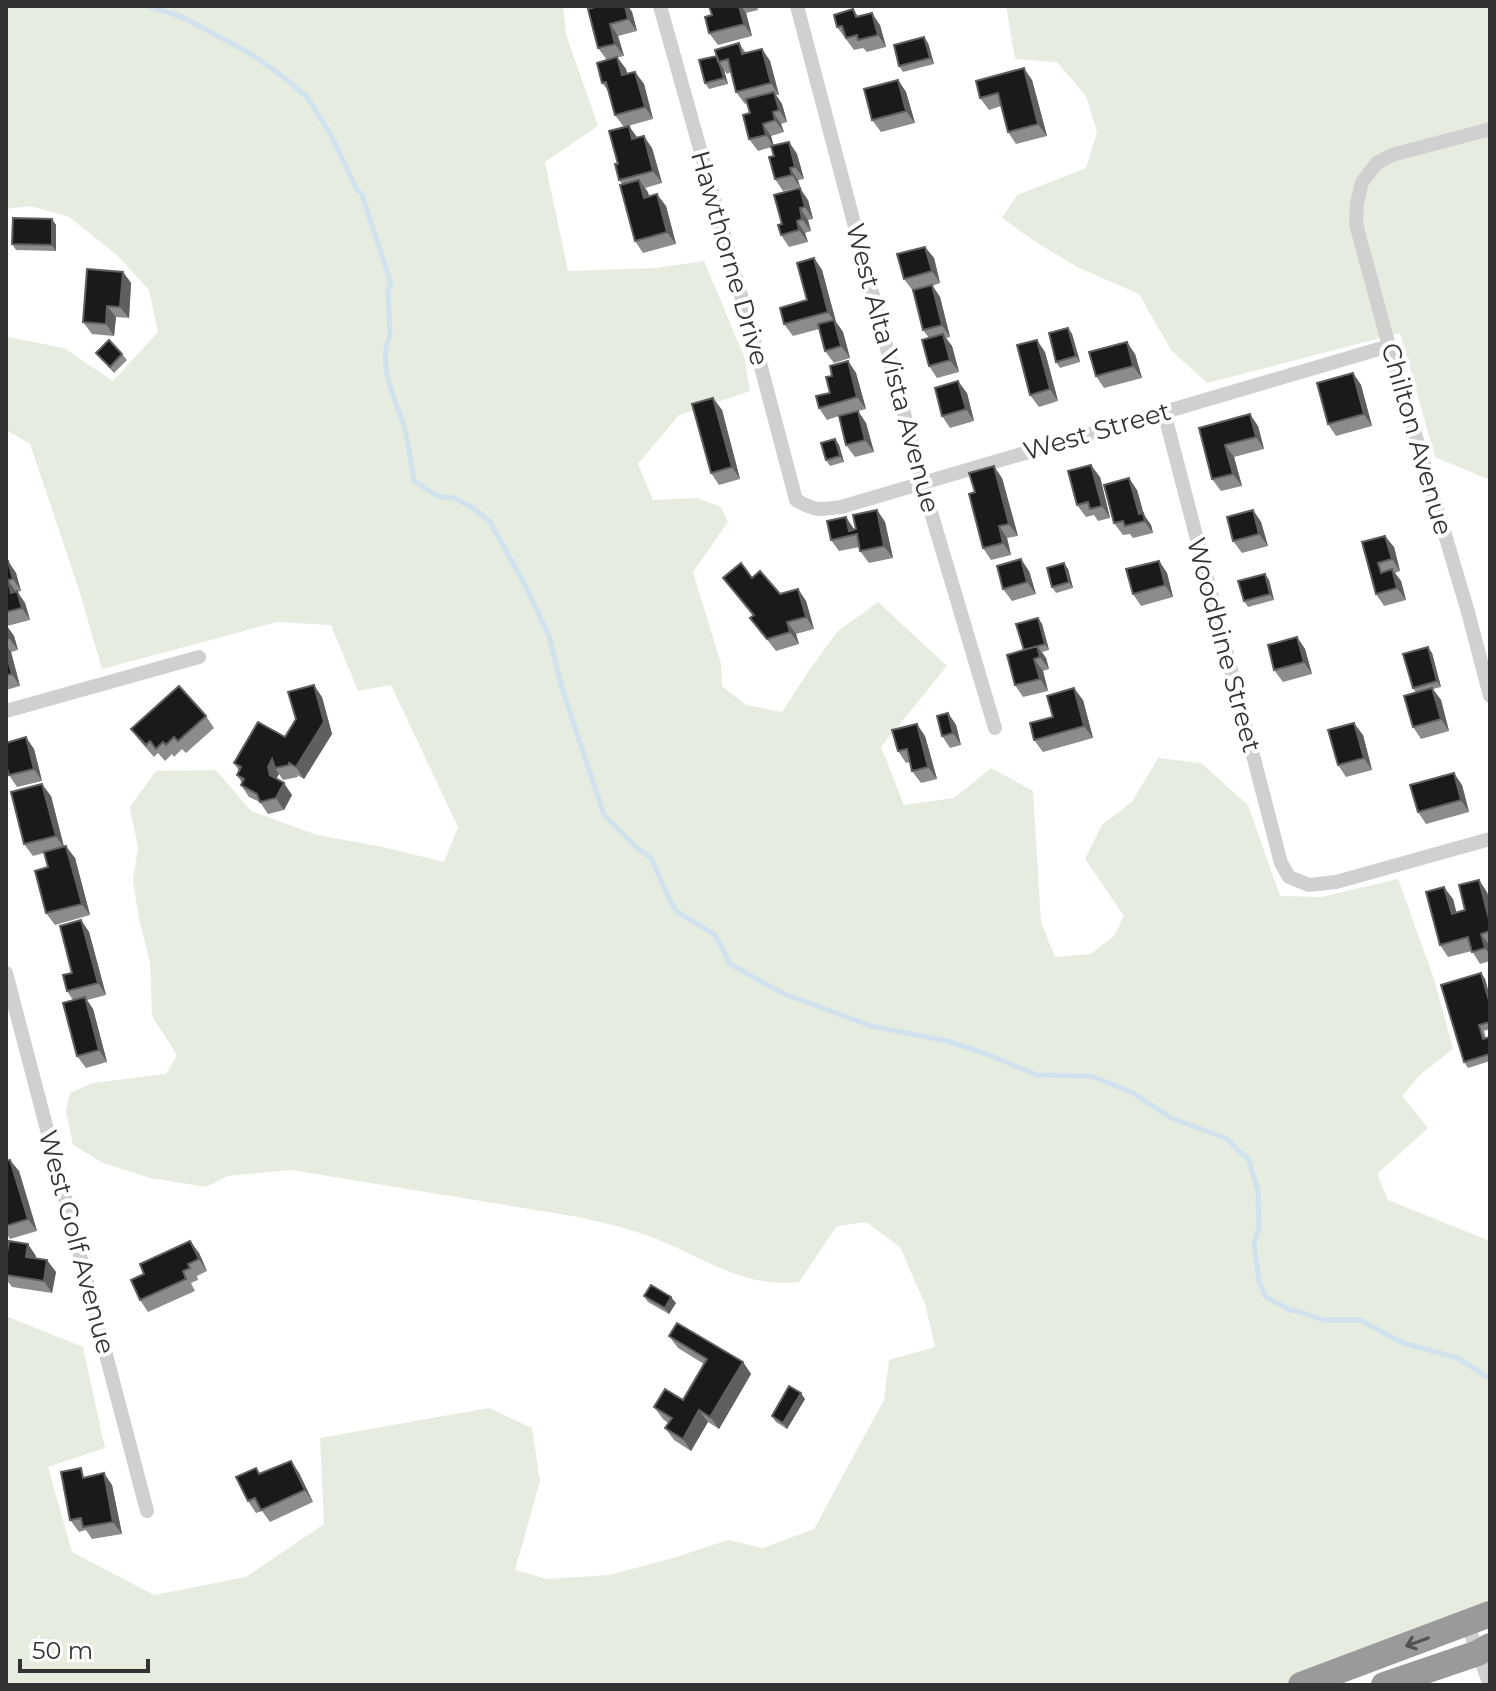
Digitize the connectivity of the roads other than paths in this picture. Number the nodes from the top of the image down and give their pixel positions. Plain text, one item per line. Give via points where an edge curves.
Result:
1 (660, 6) edge
2 (797, 6) edge
3 (1490, 129) edge
4 (1389, 346) junction
5 (1164, 412) junction
6 (922, 482) junction
7 (805, 505) joint
8 (199, 657) dead end
9 (1490, 696) edge
10 (6, 711) edge
11 (995, 728) dead end
12 (1490, 839) edge
13 (6, 973) edge
14 (147, 1511) dead end
15 (1479, 1618) edge
16 (1484, 1650) edge
17 (1301, 1685) edge
18 (1384, 1685) edge
19 (1490, 1685) edge

1 - 7 street, Hawthorne Drive via 796,500
2 - 6 street, West Alta Vista Avenue
3 - 4 street, Chilton Avenue via 1392,155 1377,163 1362,182 1356,224
4 - 5 street, West Street
4 - 9 street, Chilton Avenue
5 - 6 street, West Street
5 - 12 street, Woodbine Street via 1281,863 1289,877 1309,885 1336,882
6 - 7 street, West Street via 841,507 820,510
6 - 11 street, West Alta Vista Avenue
8 - 10 street
13 - 14 street, West Golf Avenue
15 - 16 street
15 -> 17 highway
16 - 18 highway
16 - 19 street

